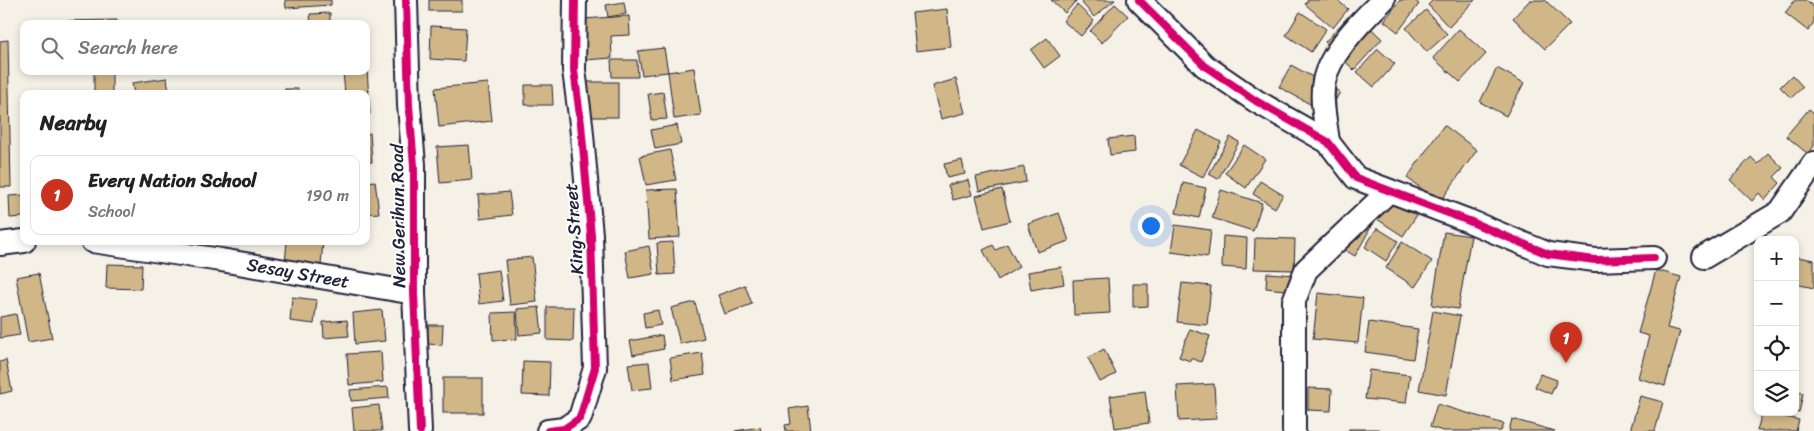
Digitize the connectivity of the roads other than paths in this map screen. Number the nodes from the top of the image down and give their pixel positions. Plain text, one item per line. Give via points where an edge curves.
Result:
1 (406, 0) edge
2 (575, 0) edge
3 (1139, 0) edge
4 (1383, 0) edge
5 (1328, 142) junction
6 (1814, 162) edge
7 (1390, 191) junction
8 (20, 242) edge
9 (0, 244) edge
10 (119, 245) edge
11 (1704, 257) dead end
12 (1654, 258) dead end
13 (414, 293) junction
14 (420, 431) edge
15 (548, 431) edge
16 (1294, 431) edge

1 - 13 street, New Gerihun Road via 414,165
2 - 15 street, King Street via 574,70 591,234 596,368 580,418 564,429
3 - 5 street via 1205,66
4 - 5 street via 1362,20 1334,57 1324,80
5 - 7 street via 1356,178
6 - 11 street via 1780,212
7 - 12 street via 1548,254 1594,260
7 - 16 street via 1306,270 1294,301
8 - 9 street
10 - 13 street, Sesay Street
13 - 14 street, New Gerihun Road

